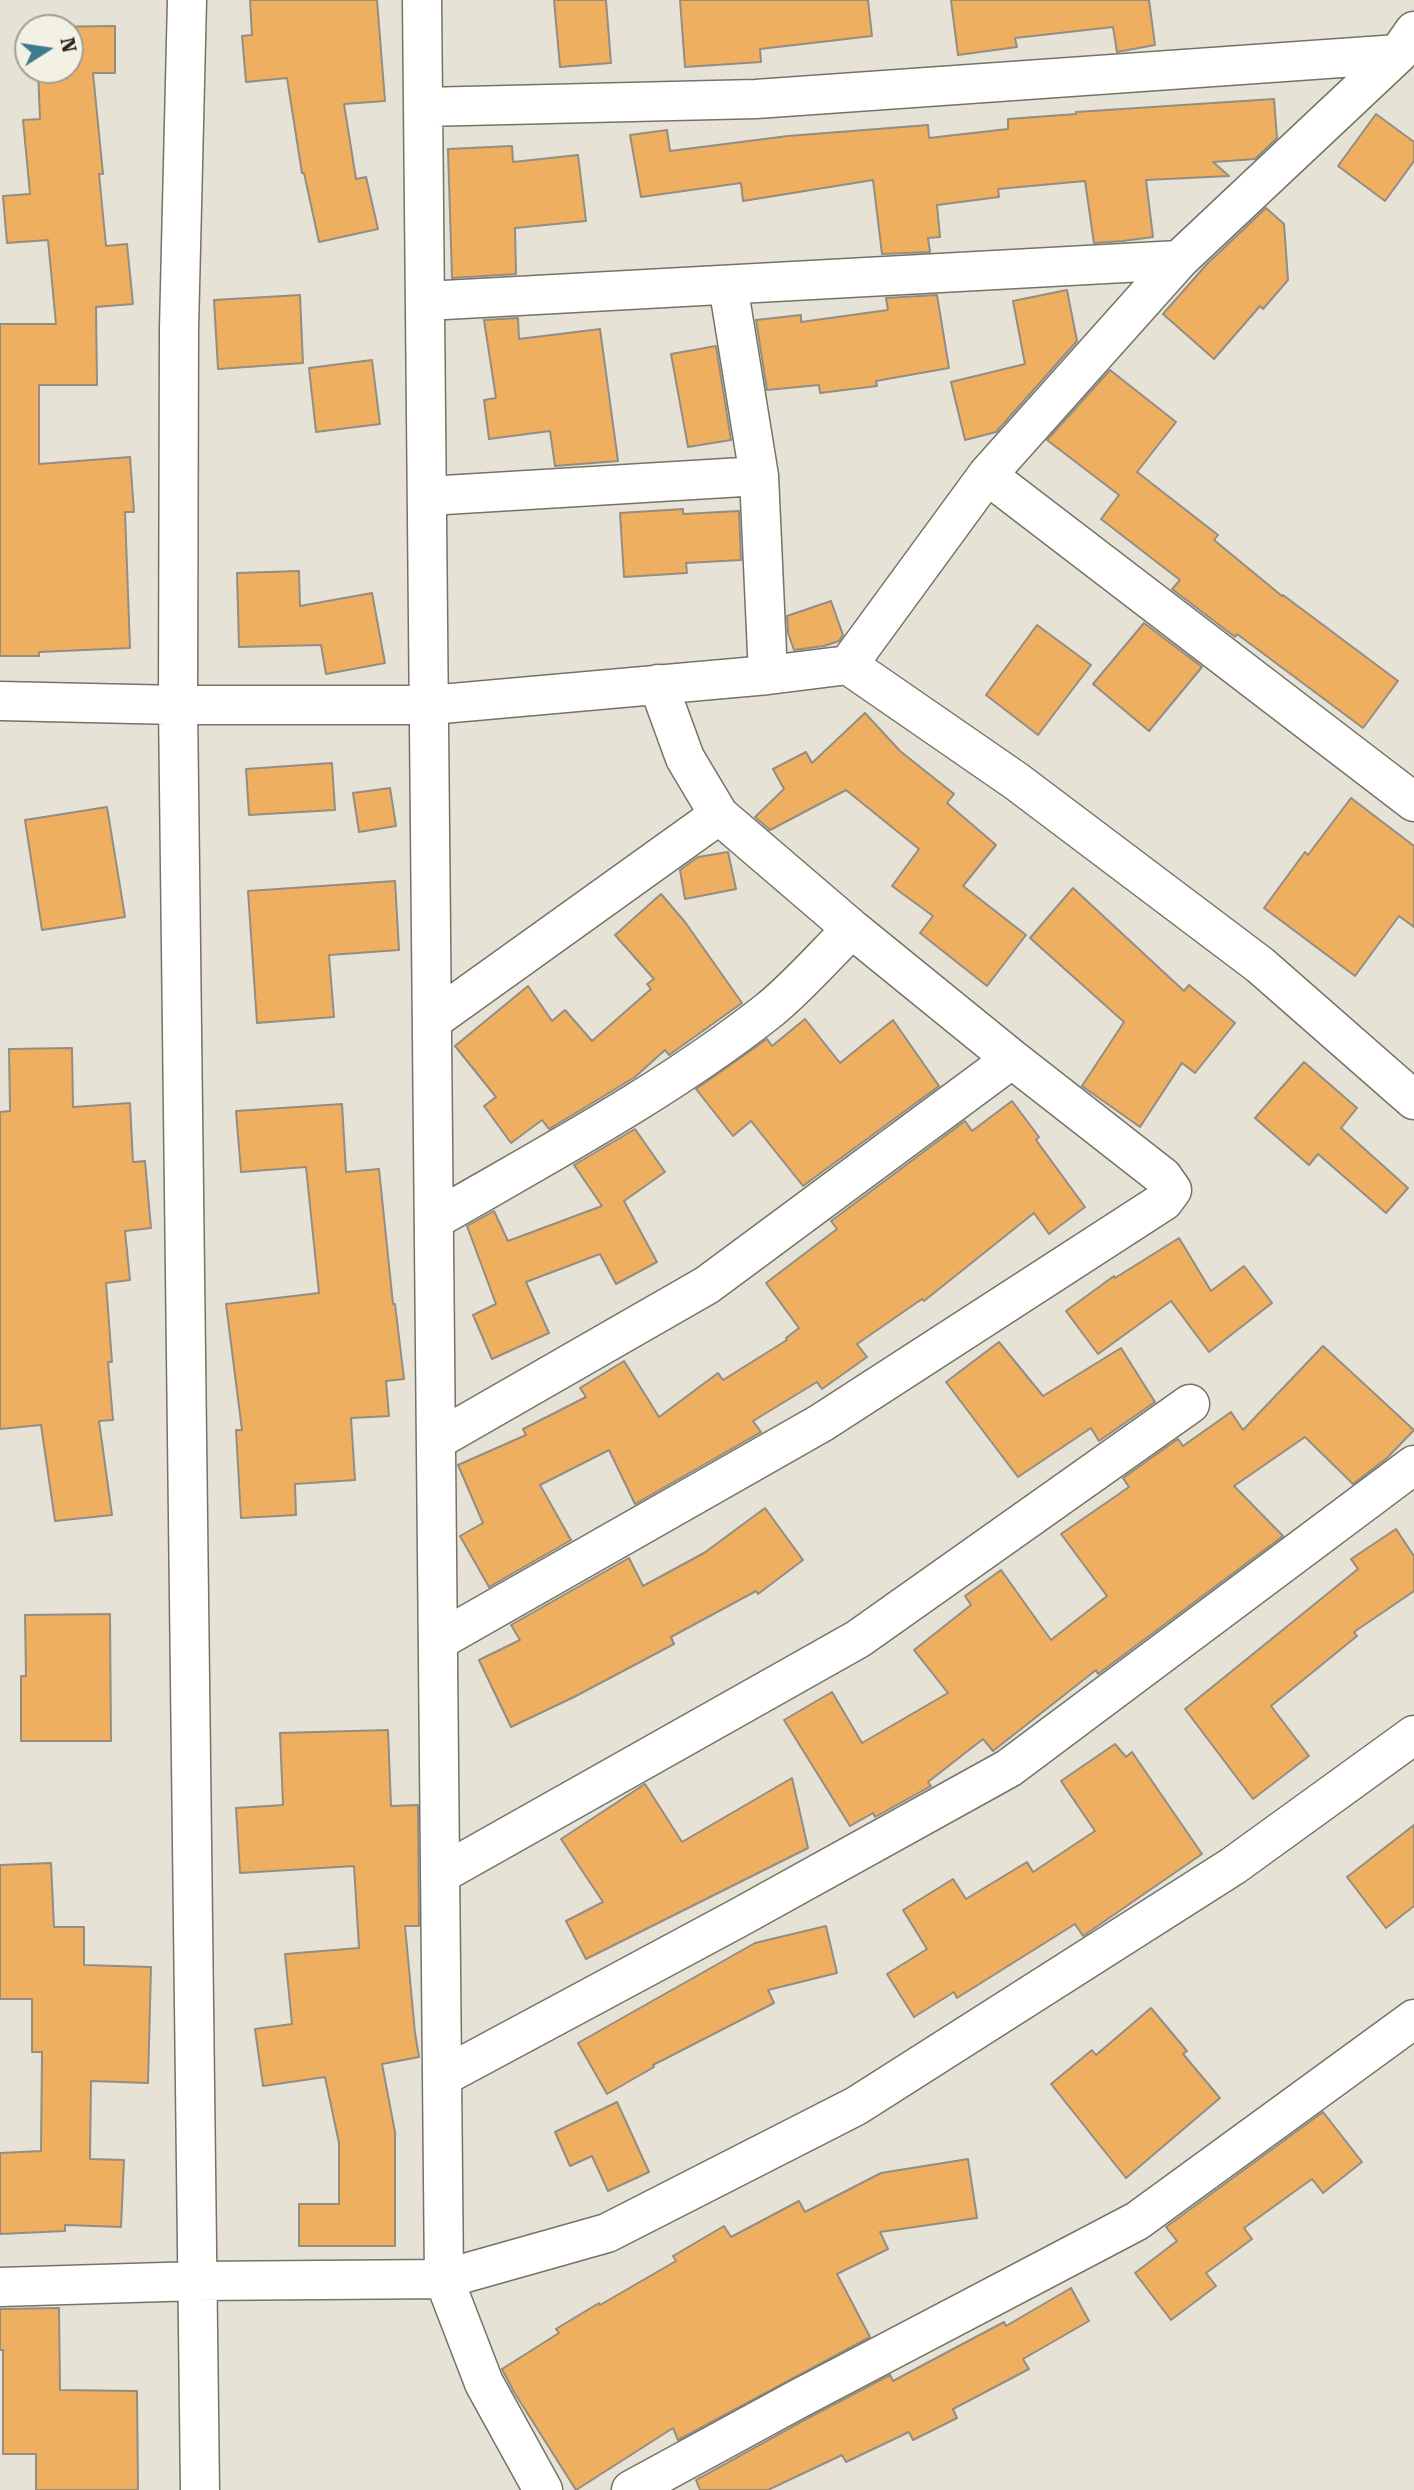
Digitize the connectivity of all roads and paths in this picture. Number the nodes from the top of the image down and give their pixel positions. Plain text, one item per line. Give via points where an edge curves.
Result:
1 (187, 0) edge
2 (422, 0) edge
3 (1406, 42) edge
4 (424, 107) junction
5 (1180, 260) junction
6 (728, 285) junction
7 (426, 301) junction
8 (987, 475) junction
9 (759, 476) junction
10 (428, 496) junction
11 (848, 665) junction
12 (768, 675) junction
13 (658, 684) junction
14 (0, 701) edge
15 (178, 705) junction
16 (430, 705) junction
17 (1414, 802) edge
18 (719, 816) junction
19 (852, 929) junction
20 (433, 1020) junction
21 (1012, 1059) junction
22 (1414, 1100) edge
23 (434, 1220) junction
24 (1190, 1404) dead end
25 (436, 1440) junction
26 (1414, 1465) edge
27 (438, 1641) junction
28 (1414, 1735) edge
29 (441, 1874) junction
30 (1414, 2019) edge
31 (442, 2077) junction
32 (444, 2279) junction
33 (197, 2281) junction
34 (0, 2287) edge
35 (200, 2490) edge
36 (543, 2490) edge
37 (631, 2490) edge

1 - 15 street via 179,329
2 - 4 street
3 - 4 street via 755,99
3 - 5 street
4 - 7 street
5 - 6 street
5 - 8 street
6 - 7 street
6 - 9 street
7 - 10 street
8 - 11 street
8 - 17 street
9 - 10 street
9 - 12 street
10 - 16 street
11 - 12 street
11 - 22 street via 1016,781 1260,965
12 - 13 street
13 - 16 street
13 - 18 street via 685,758
14 - 15 street
15 - 16 street
15 - 33 street
16 - 20 street
18 - 19 street
18 - 20 street
19 - 21 street
19 - 23 street via 770,1009 704,1058
20 - 23 street
21 - 25 street via 707,1285
21 - 27 street via 1163,1177 1170,1184 1170,1195 821,1423
23 - 25 street
24 - 29 street via 858,1639
25 - 27 street
26 - 31 street via 1009,1768
27 - 29 street
28 - 32 street via 1233,1867 856,2106 607,2233
29 - 31 street
30 - 37 street via 1137,2221
31 - 32 street
32 - 33 street
32 - 36 street via 484,2383
33 - 34 street
33 - 35 street

